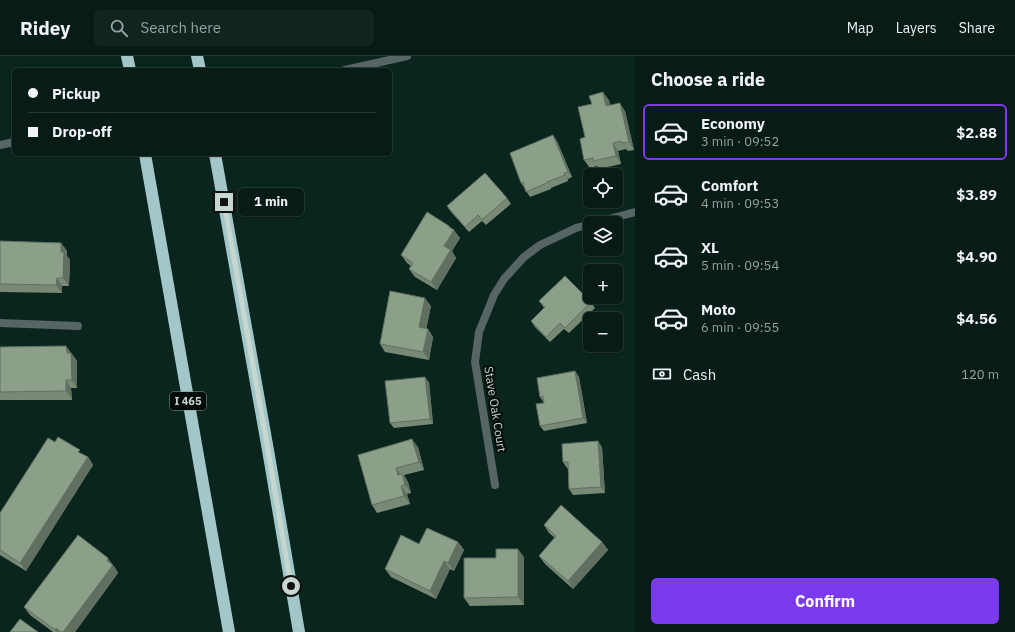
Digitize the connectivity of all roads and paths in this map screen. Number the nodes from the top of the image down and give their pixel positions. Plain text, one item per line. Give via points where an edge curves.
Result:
1 (197, 56) edge
2 (407, 56) edge
3 (200, 68) edge
4 (354, 68) edge
5 (12, 142) edge
6 (0, 145) edge
7 (145, 156) edge
8 (215, 156) edge
9 (635, 212) edge
10 (620, 216) edge
11 (583, 226) edge
12 (0, 323) edge
13 (78, 326) dead end
14 (495, 485) dead end
15 (229, 632) edge
16 (299, 632) edge

1 - 3 highway
2 - 4 street
5 - 6 street
7 - 15 highway, I 465
8 - 16 highway
9 - 10 street
11 - 14 street, Stave Oak Court via 540,245 524,257 504,279 494,295 479,332 475,362
12 - 13 street

